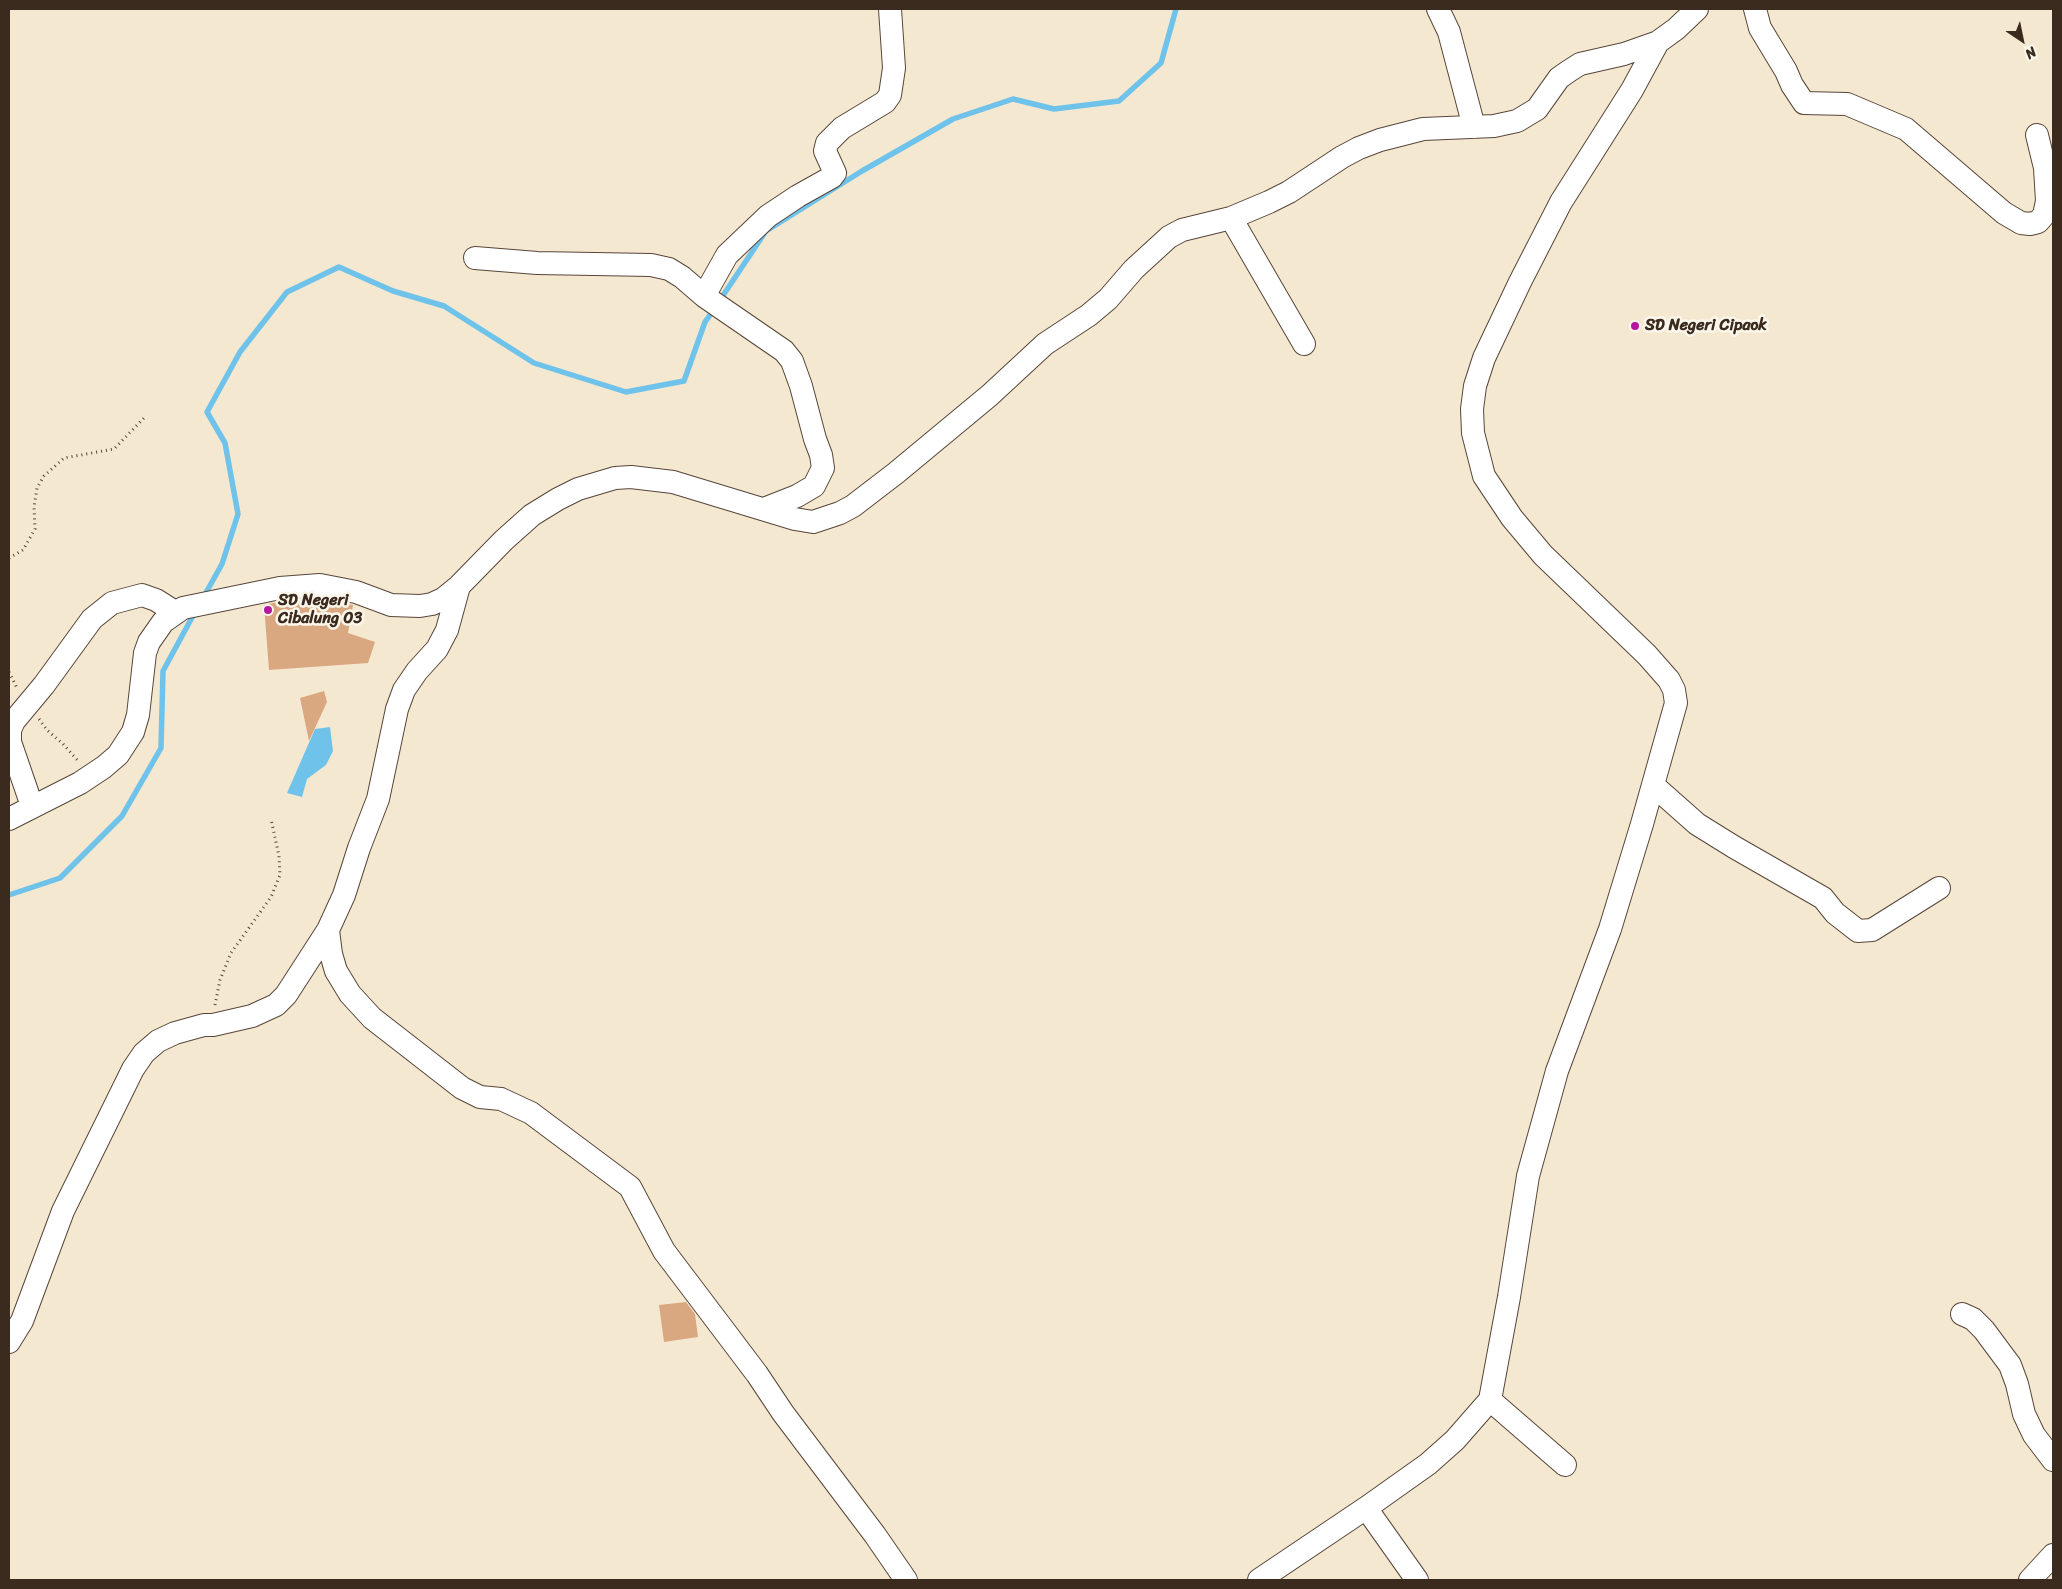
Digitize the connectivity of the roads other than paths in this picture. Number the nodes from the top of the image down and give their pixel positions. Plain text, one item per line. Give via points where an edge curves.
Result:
1 (890, 9) edge
2 (1438, 9) edge
3 (1697, 9) edge
4 (1755, 9) edge
5 (1672, 27) edge
6 (1474, 127) junction
7 (2037, 135) dead end
8 (1231, 218) junction
9 (475, 258) dead end
10 (710, 300) junction
11 (1304, 344) dead end
12 (764, 509) junction
13 (459, 586) junction
14 (179, 610) junction
15 (1654, 785) junction
16 (32, 806) junction
17 (9, 819) edge
18 (1939, 888) dead end
19 (328, 930) junction
20 (1962, 1314) dead end
21 (9, 1342) edge
22 (1490, 1400) junction
23 (2053, 1460) edge
24 (1565, 1465) dead end
25 (1366, 1508) junction
26 (2053, 1555) edge
27 (2034, 1579) edge
28 (906, 1580) edge
29 (1259, 1580) edge
30 (1418, 1580) edge

1 - 10 street via 894,68 890,96 842,128 827,143 825,151 835,173 832,177 768,216 727,255
2 - 6 street via 1449,32
3 - 5 street
4 - 7 street via 1760,28 1804,103 1847,104 1906,129 2004,213 2030,224 2038,222 2044,215 2047,201 2045,168
5 - 6 street via 1624,54 1580,64 1560,78 1537,109 1517,121
5 - 15 street via 1561,202 1484,358 1472,409 1473,433 1484,476 1512,518 1543,555 1647,654 1674,690 1676,703
6 - 8 street via 1424,129 1359,148 1289,192
8 - 11 street
8 - 12 street via 1182,230 1169,237 1134,269 1108,299 1045,344 990,395 853,506 813,522
9 - 10 street via 537,263 651,265 682,276
10 - 12 street via 784,351 792,361 821,455 823,468 814,486
12 - 13 street via 673,482 615,478 578,489 532,515
13 - 14 street via 432,604 420,606 391,605 356,592 320,585 280,588
13 - 19 street via 453,614 438,649 404,690 378,799
14 - 16 street via 158,626 149,642 141,705 133,732 118,755 80,783
14 - 16 street via 142,595 112,603 92,619 14,721 10,742
15 - 18 street via 1698,824 1822,898 1835,914 1858,931 1872,930
15 - 22 street via 1610,929 1557,1071 1528,1176
16 - 17 street
19 - 21 street via 286,995 276,1005 252,1016 175,1033 144,1053 133,1069 64,1211 22,1320
19 - 28 street via 336,970 350,994 372,1018 462,1088 480,1097 501,1099 530,1113 630,1187 664,1251
20 - 23 street via 1984,1330 2010,1365 2024,1414 2034,1435
22 - 24 street
22 - 25 street via 1455,1440 1428,1464
25 - 29 street
25 - 30 street
26 - 27 street

